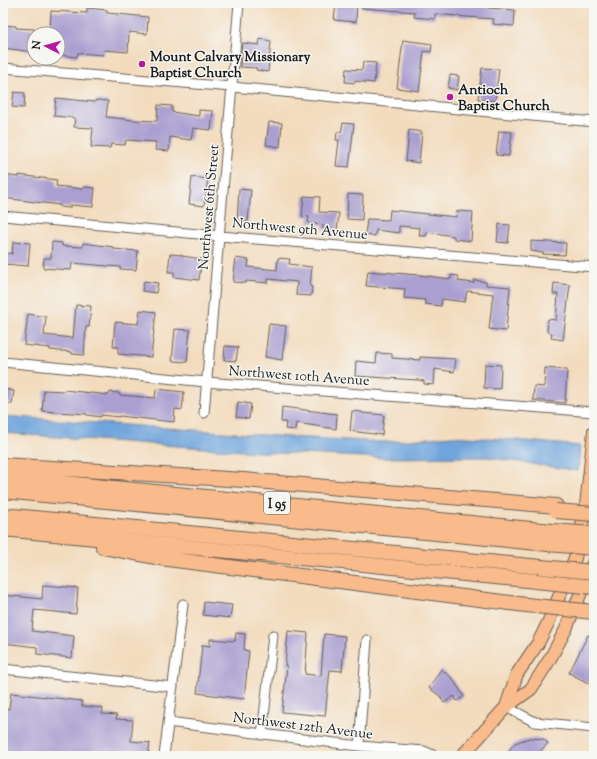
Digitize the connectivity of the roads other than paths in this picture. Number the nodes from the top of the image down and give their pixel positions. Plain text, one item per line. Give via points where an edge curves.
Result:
1 (239, 3) edge
2 (3, 68) edge
3 (232, 87) junction
4 (594, 122) edge
5 (3, 216) edge
6 (220, 236) junction
7 (594, 266) edge
8 (3, 362) edge
9 (206, 382) junction
10 (594, 412) edge
11 (204, 413) dead end
12 (594, 430) edge
13 (3, 465) edge
14 (3, 477) edge
15 (3, 491) edge
16 (556, 508) junction
17 (594, 508) edge
18 (594, 514) edge
19 (3, 515) edge
20 (3, 529) edge
21 (18, 530) junction
22 (594, 534) edge
23 (550, 537) junction
24 (594, 548) edge
25 (594, 561) edge
26 (594, 572) edge
27 (594, 587) edge
28 (527, 602) junction
29 (183, 604) dead end
30 (594, 606) edge
31 (594, 612) edge
32 (273, 635) dead end
33 (367, 640) dead end
34 (3, 669) edge
35 (173, 687) junction
36 (506, 707) junction
37 (168, 722) junction
38 (594, 728) edge
39 (262, 734) junction
40 (359, 746) junction
41 (164, 756) edge
42 (435, 756) edge
43 (462, 756) edge

1 - 3 street, Northwest 6th Street
2 - 3 street
3 - 4 street
3 - 6 street, Northwest 6th Street
5 - 6 street, Northwest 9th Avenue
6 - 7 street, Northwest 9th Avenue
6 - 9 street, Northwest 6th Street
8 - 9 street, Northwest 10th Avenue
9 - 10 street, Northwest 10th Avenue
9 - 11 street, Northwest 6th Street
12 - 36 main road via 586,506 575,558 548,623 517,674
13 - 16 highway via 251,481 469,500 514,507
14 - 23 highway, I 95
15 - 23 highway
16 - 17 highway
16 - 18 highway, bridge
19 - 26 highway, bridge
20 - 21 highway
21 - 27 highway, bridge
21 - 28 highway via 160,558
22 - 23 highway, I 95, bridge
23 - 24 highway, bridge
25 - 36 main road via 550,659 531,689
28 - 30 highway
28 - 31 highway, bridge
29 - 35 street
32 - 39 street
33 - 40 street
34 - 35 street
35 - 37 street
36 - 38 street via 535,722
36 - 43 main road
37 - 39 street, Northwest 12th Avenue
37 - 41 street
39 - 40 street, Northwest 12th Avenue
40 - 42 street, Northwest 12th Avenue via 424,751

